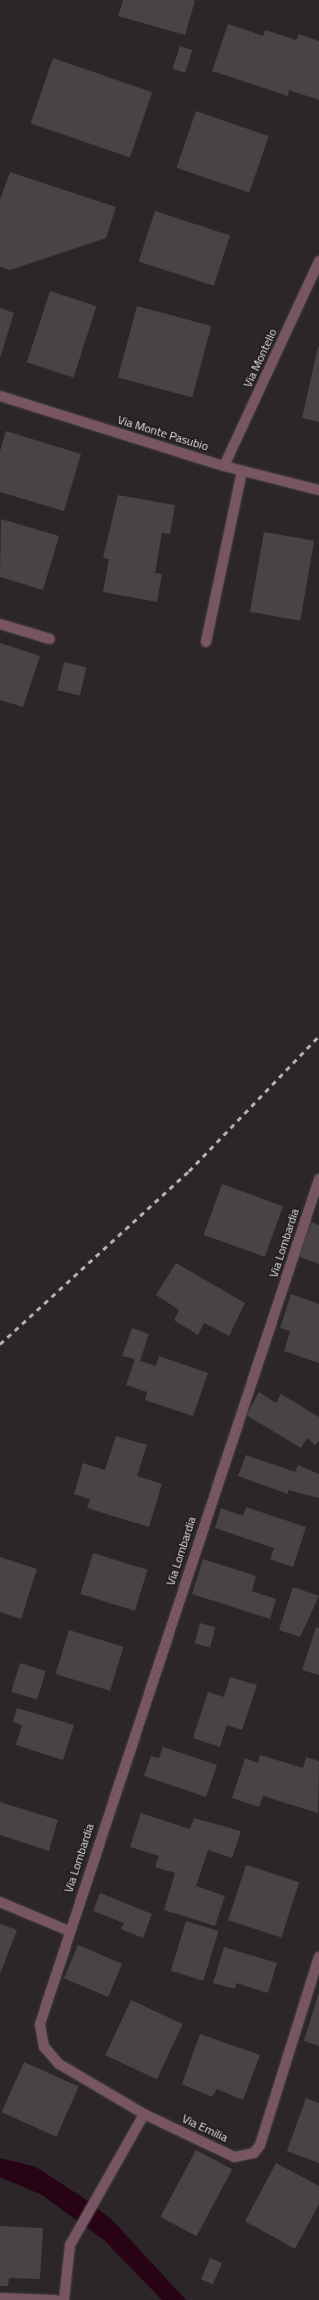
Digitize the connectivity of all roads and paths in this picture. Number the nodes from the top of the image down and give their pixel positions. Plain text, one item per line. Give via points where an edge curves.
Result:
1 (319, 261) edge
2 (0, 396) edge
3 (224, 466) junction
4 (242, 471) junction
5 (319, 490) edge
6 (0, 624) edge
7 (50, 639) dead end
8 (206, 642) dead end
9 (319, 1179) edge
10 (0, 1902) edge
11 (68, 1931) junction
12 (319, 1957) edge
13 (144, 2114) junction
14 (0, 2298) edge
15 (55, 2300) edge
16 (64, 2300) edge

1 - 3 street, Via Montello
2 - 3 street, Via Monte Pasubio
3 - 4 street, Via Monte Pasubio
4 - 5 street, Via Monte Pasubio
4 - 8 street
6 - 7 street
9 - 11 street, Via Lombardia
10 - 11 street
11 - 13 street, Via Lombardia via 41,2018 44,2046 59,2064
12 - 13 street, Via Emilia via 260,2145 254,2153 234,2157
13 - 16 street via 70,2245
14 - 15 street

